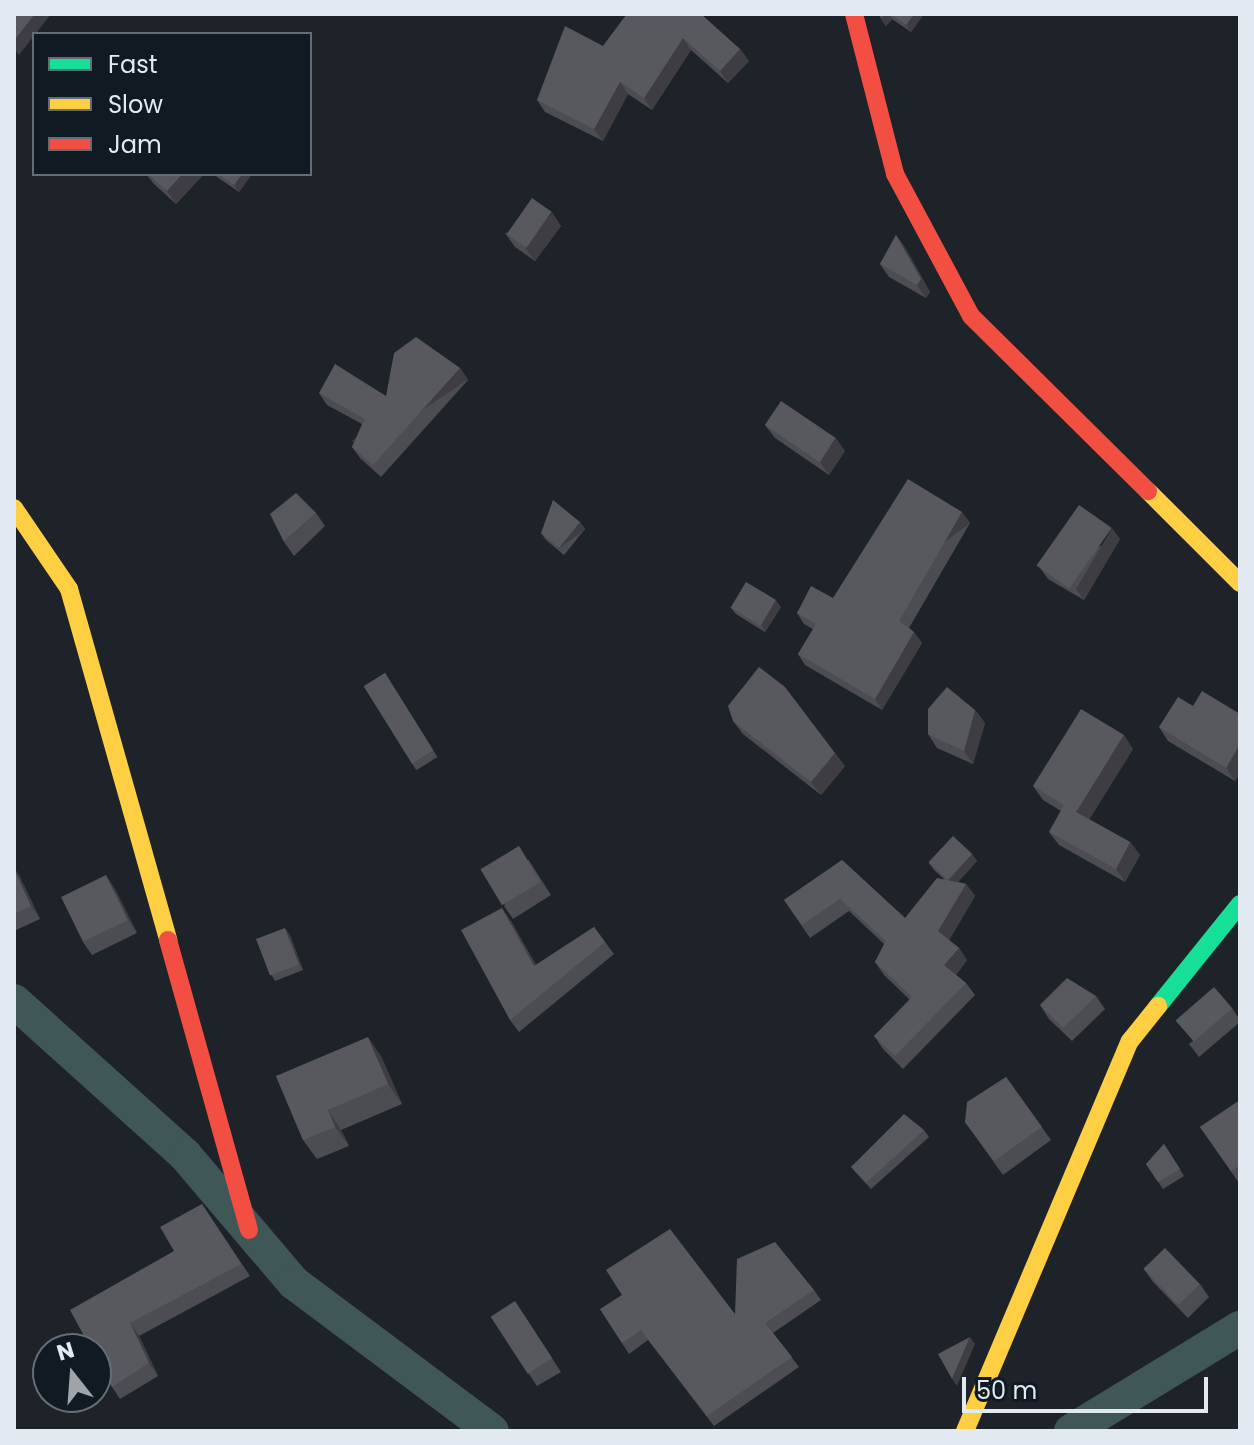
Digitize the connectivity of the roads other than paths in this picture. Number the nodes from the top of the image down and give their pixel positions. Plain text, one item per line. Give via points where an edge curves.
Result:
1 (854, 14) edge
2 (14, 508) edge
3 (1240, 583) edge
4 (1240, 904) edge
5 (14, 1001) edge
6 (249, 1230) junction
7 (1240, 1328) edge
8 (492, 1431) edge
9 (965, 1431) edge
10 (1071, 1431) edge

1 - 3 street via 895,174 971,316
2 - 6 street via 69,589
4 - 9 street via 1130,1041
5 - 6 street via 185,1155
6 - 8 street via 294,1283
7 - 10 street

